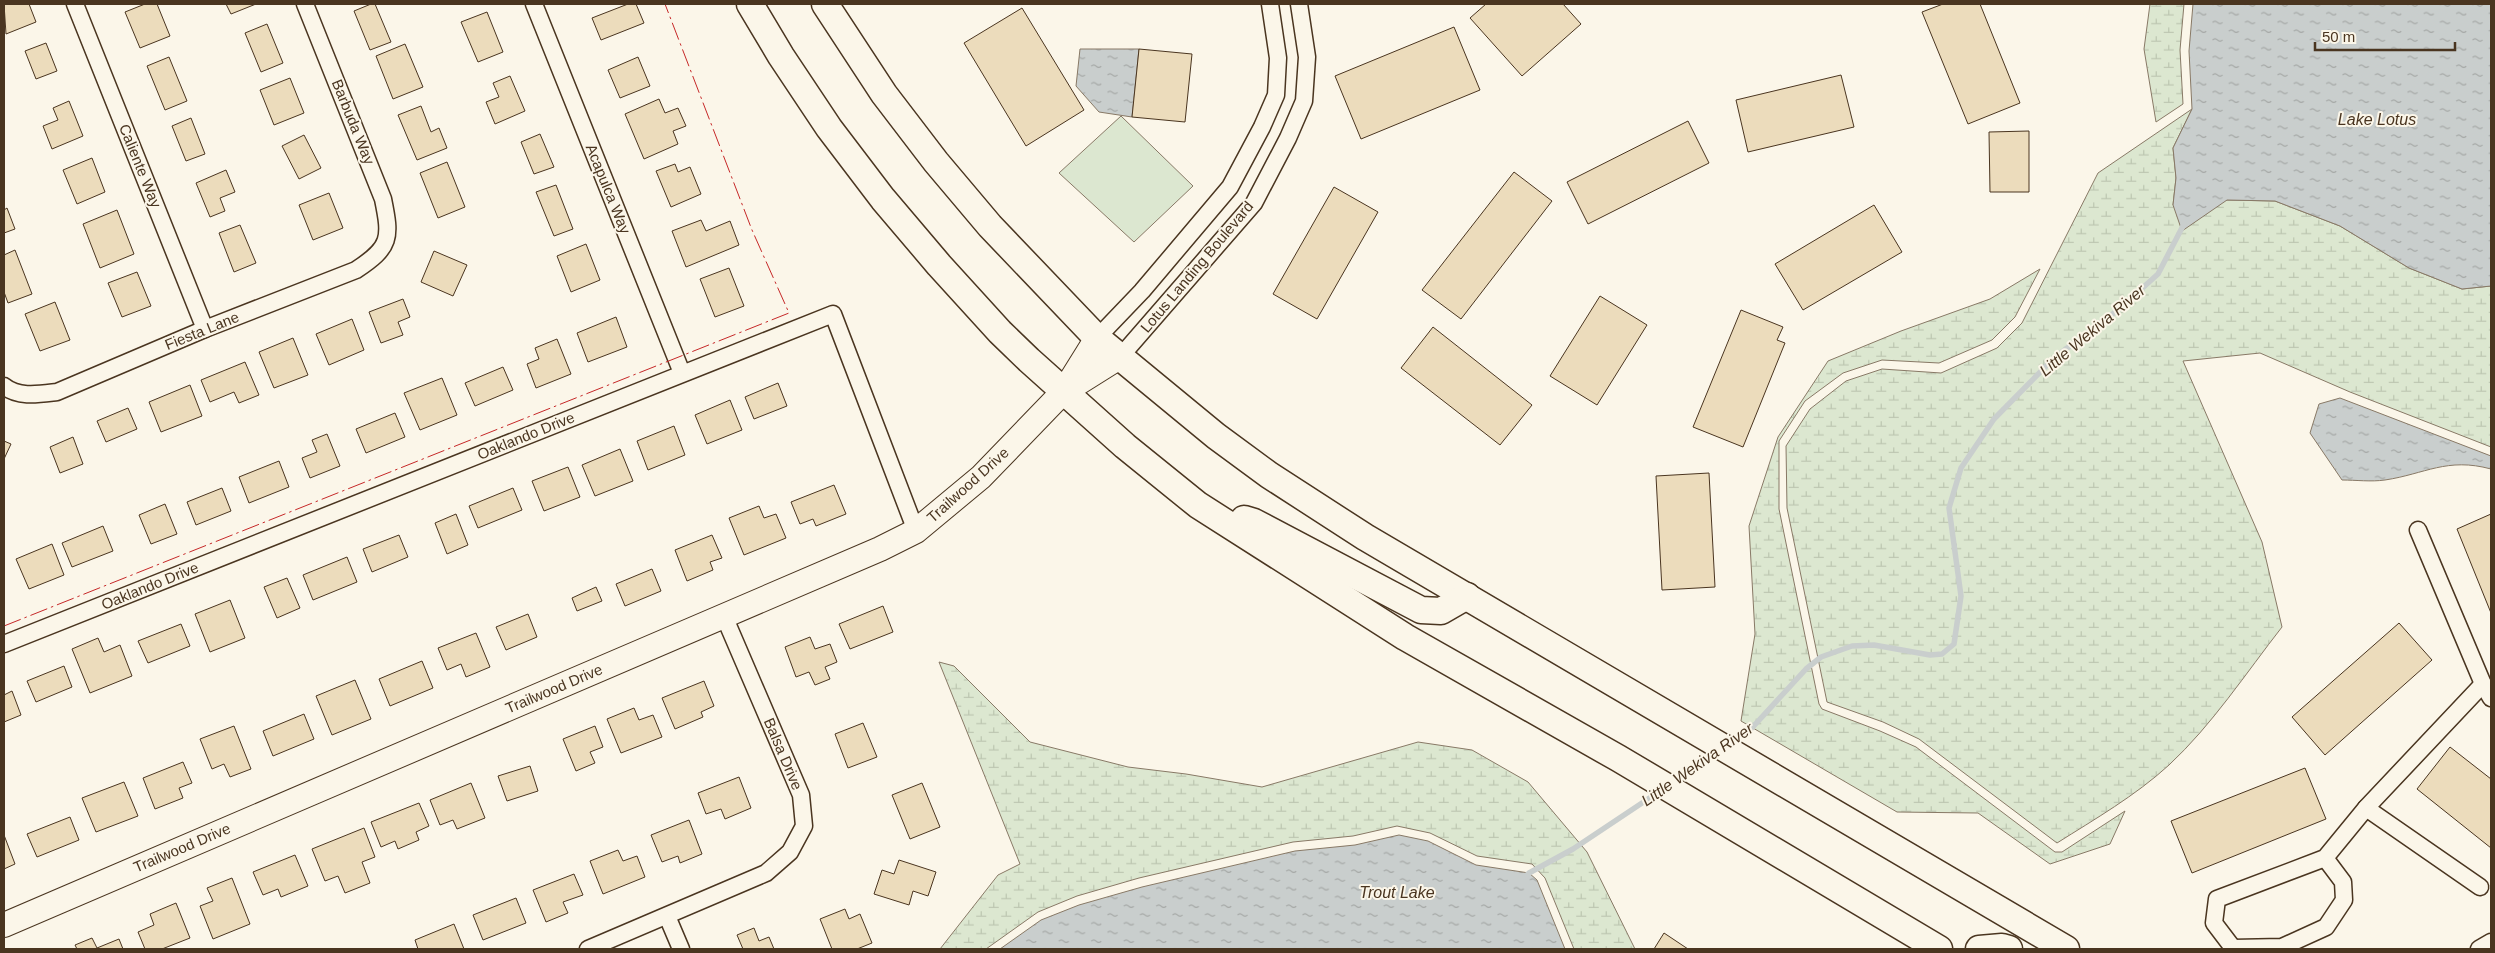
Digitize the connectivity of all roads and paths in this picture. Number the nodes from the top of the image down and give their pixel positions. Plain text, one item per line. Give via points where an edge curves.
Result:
1 (75, 4) edge
2 (305, 4) edge
3 (534, 4) edge
4 (750, 4) edge
5 (825, 4) edge
6 (1270, 4) edge
7 (1299, 4) edge
8 (386, 244) joint
9 (205, 329) junction
10 (1097, 338) junction
11 (1121, 356) junction
12 (682, 374) junction
13 (6, 388) edge
14 (1064, 392) junction
15 (1198, 505) junction
16 (2418, 530) dead end
17 (916, 531) junction
18 (1467, 596) junction
19 (724, 616) junction
20 (4, 644) edge
21 (2483, 684) junction
22 (2491, 698) edge
23 (2366, 808) junction
24 (2325, 858) junction
25 (2480, 887) dead end
26 (667, 916) junction
27 (4, 925) edge
28 (2491, 942) edge
29 (588, 949) edge
30 (681, 949) edge
31 (1939, 949) edge
32 (1979, 949) edge
33 (2009, 949) edge
34 (2066, 949) edge
35 (2478, 949) edge

1 - 9 street, Caliente Way
2 - 8 street, Barbuda Way via 384,198 389,227
3 - 12 street, Acapulca Way
4 - 14 main road via 830,128 883,199 1000,332
5 - 10 main road via 884,94 936,162 990,226
6 - 10 street, Lotus Landing Boulevard via 1278,58 1276,95 1262,127 1230,187 1142,291
7 - 11 street, Lotus Landing Boulevard via 1306,57 1304,101 1288,138 1254,203
8 - 9 street, Fiesta Lane via 374,258 356,270
9 - 13 street, Fiesta Lane via 57,392 32,395
10 - 11 main road
10 - 14 street, Trailwood Drive
11 - 14 street, Trailwood Drive
11 - 18 main road via 1209,430 1269,475 1365,537
12 - 17 street, Oaklando Drive via 833,314
12 - 20 street, Oaklando Drive
14 - 15 main road
14 - 17 street, Trailwood Drive via 982,477
15 - 18 main road via 1254,522 1421,610 1442,611
15 - 31 main road via 1405,636
16 - 21 street
17 - 19 street, Trailwood Drive
18 - 34 main road
19 - 26 street, Balsa Drive via 801,795 804,826 790,852 766,873
19 - 27 street, Trailwood Drive
21 - 22 street
21 - 23 street
23 - 24 street
23 - 25 street
24 - 24 street via 2217,899 2214,923 2233,948 2282,947 2326,927 2344,900 2342,882
26 - 29 street, Balsa Drive
26 - 30 street
28 - 35 street
32 - 33 main road

